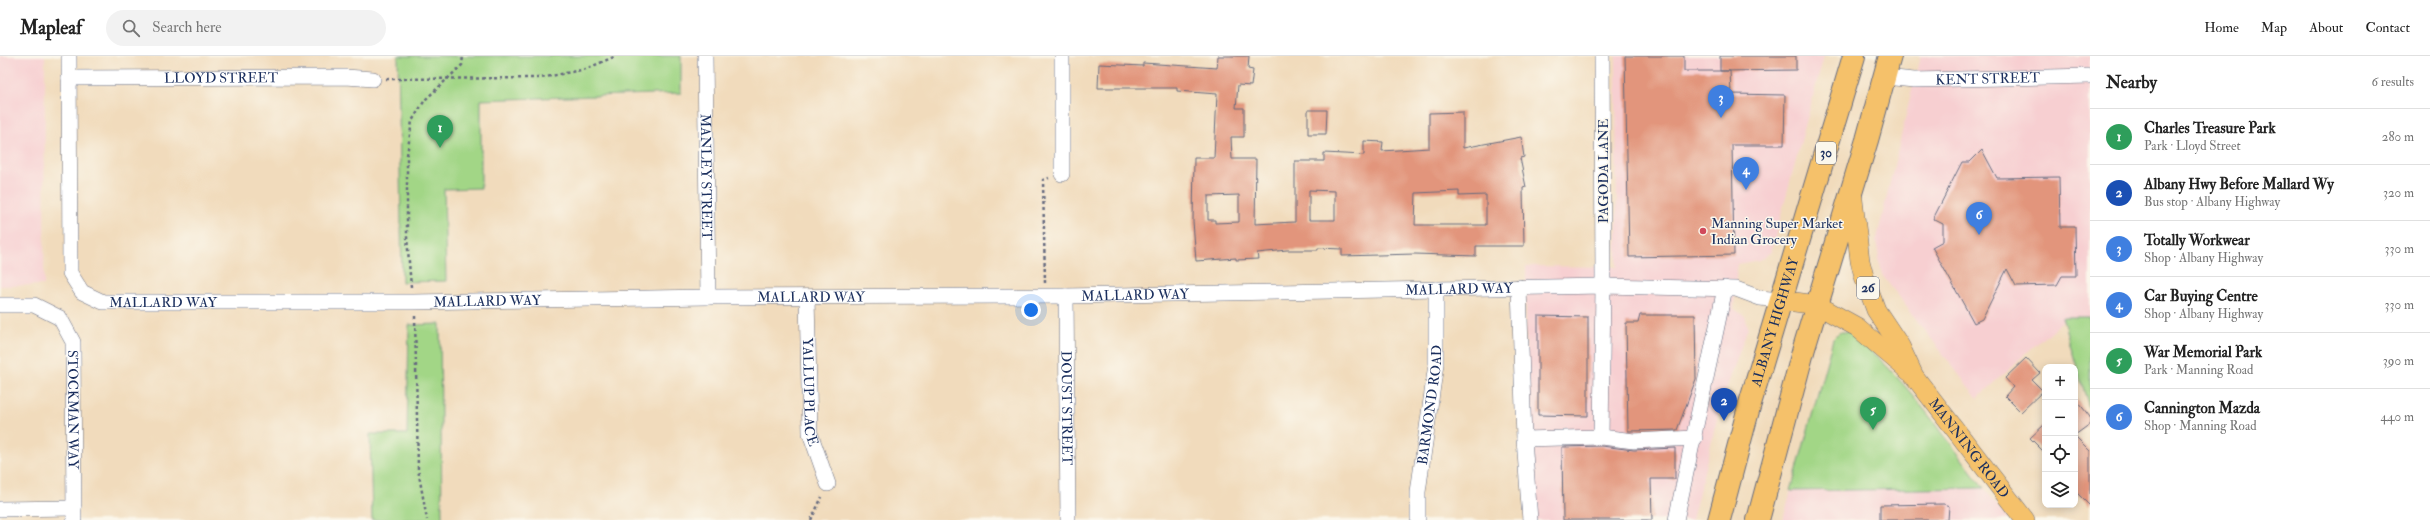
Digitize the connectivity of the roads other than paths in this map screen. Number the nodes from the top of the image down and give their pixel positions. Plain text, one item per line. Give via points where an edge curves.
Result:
1 (69, 56) edge
2 (705, 56) edge
3 (1062, 56) edge
4 (1602, 56) edge
5 (1854, 56) edge
6 (1890, 56) edge
7 (2090, 76) edge
8 (1886, 77) junction
9 (69, 78) junction
10 (373, 79) road end
11 (1062, 174) road end
12 (1852, 190) junction
13 (1603, 286) junction
14 (1519, 287) junction
15 (1436, 289) junction
16 (1731, 289) junction
17 (1066, 296) junction
18 (708, 297) junction
19 (807, 297) junction
20 (1780, 300) junction
21 (0, 305) edge
22 (1817, 305) junction
23 (1914, 376) junction
24 (1601, 437) junction
25 (1695, 438) junction
26 (1524, 439) junction
27 (828, 484) road end
28 (0, 509) edge
29 (74, 514) edge
30 (1068, 520) edge
31 (1418, 520) edge
32 (1530, 520) edge
33 (1676, 520) edge
34 (1718, 520) edge
35 (1758, 520) edge
36 (2025, 520) edge

1 - 9 street, MALLARD WAY
2 - 18 street, MANLEY STREET
3 - 11 street
4 - 13 street, PAGODA LANE
5 - 20 highway, ALBANY HIGHWAY / 30
6 - 8 highway
7 - 8 street, KENT STREET via 1914,80
8 - 12 highway
9 - 10 street, LLOYD STREET
9 - 18 street, MALLARD WAY via 70,273 82,292 103,302 413,302
12 - 22 highway
12 - 23 main road, MANNING ROAD / 26 via 1865,280 1876,310 1900,346
13 - 14 street, MALLARD WAY
13 - 16 street, MALLARD WAY
13 - 24 street, PAGODA LANE
14 - 15 street, MALLARD WAY
14 - 26 street
15 - 17 street, MALLARD WAY
15 - 31 street, BARMOND ROAD via 1436,364 1418,492
16 - 20 street, MALLARD WAY via 1760,298
16 - 25 street
17 - 19 street, MALLARD WAY
17 - 30 street, DOUST STREET
18 - 19 street, MALLARD WAY
19 - 27 street, YALLUP PLACE via 810,433
20 - 22 main road, MANNING ROAD / 26
20 - 34 highway, ALBANY HIGHWAY / 30
21 - 29 street, STOCKMAN WAY via 34,305 60,318 73,342
22 - 23 main road, MANNING ROAD / 26 via 1858,327
22 - 35 highway
23 - 36 main road, MANNING ROAD / 26
24 - 25 street via 1634,441
24 - 26 street
25 - 33 street
26 - 32 street
28 - 29 street

